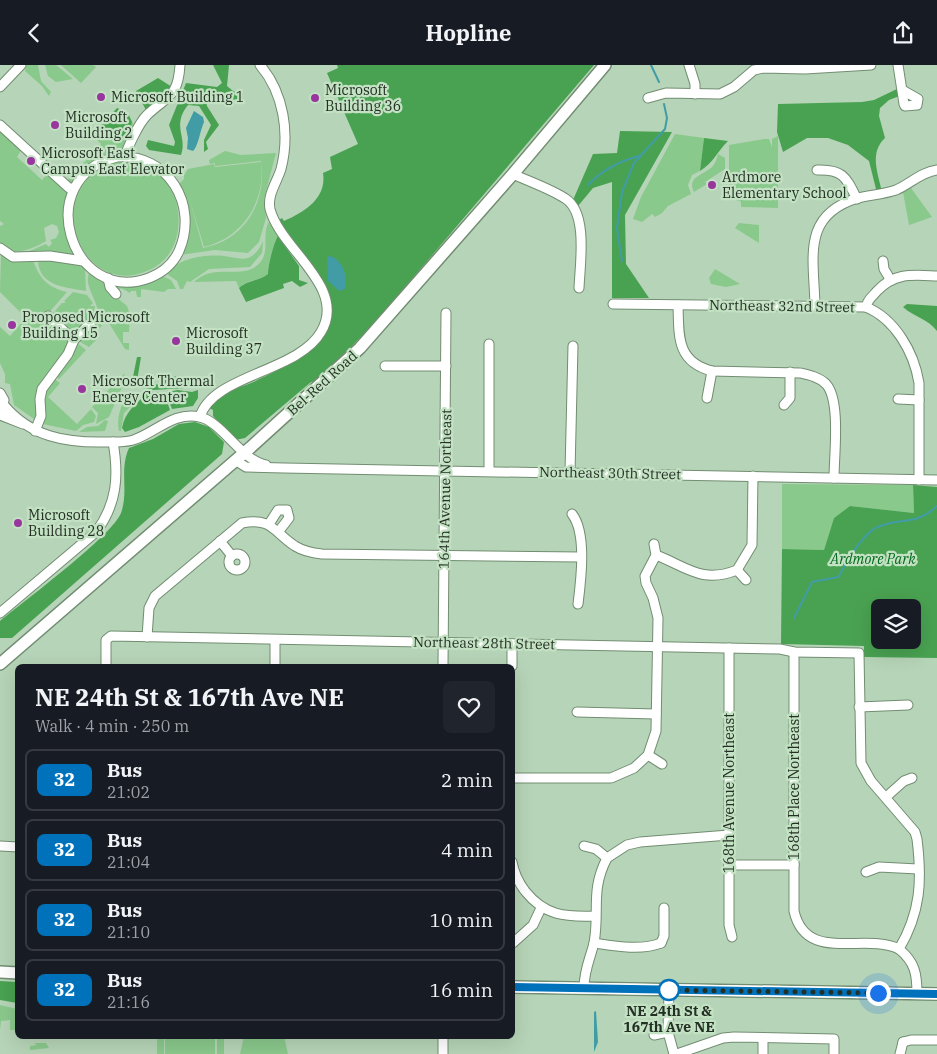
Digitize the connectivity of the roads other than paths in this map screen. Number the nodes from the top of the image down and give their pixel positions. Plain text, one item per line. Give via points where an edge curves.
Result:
1 (21, 65) edge
2 (180, 65) edge
3 (260, 65) edge
4 (605, 65) edge
5 (689, 65) edge
6 (871, 65) edge
7 (898, 65) edge
8 (754, 67) edge
9 (0, 87) edge
10 (904, 91) dead end
11 (695, 94) junction
12 (648, 98) dead end
13 (0, 125) edge
14 (125, 157) junction
15 (817, 170) dead end
16 (937, 170) edge
17 (513, 175) junction
18 (73, 188) junction
19 (857, 199) junction
20 (0, 248) edge
21 (83, 261) junction
22 (883, 261) dead end
23 (937, 276) edge
24 (108, 278) junction
25 (890, 279) junction
26 (579, 288) dead end
27 (116, 294) dead end
28 (613, 304) dead end
29 (678, 305) junction
30 (815, 306) junction
31 (866, 307) junction
32 (446, 313) dead end
33 (48, 316) dead end
34 (93, 320) dead end
35 (74, 340) junction
36 (489, 344) dead end
37 (572, 346) dead end
38 (385, 366) dead end
39 (446, 366) junction
40 (712, 371) junction
41 (790, 372) junction
42 (0, 393) edge
43 (707, 398) dead end
44 (898, 399) dead end
45 (919, 400) junction
46 (784, 405) dead end
47 (2, 407) edge
48 (0, 415) edge
49 (200, 417) junction
50 (26, 425) junction
51 (35, 431) junction
52 (113, 442) junction
53 (245, 451) junction
54 (235, 460) junction
55 (284, 468) junction
56 (444, 470) junction
57 (489, 470) junction
58 (570, 472) junction
59 (753, 476) junction
60 (834, 478) junction
61 (919, 480) junction
62 (937, 481) edge
63 (572, 514) dead end
64 (269, 525) junction
65 (279, 531) junction
66 (220, 541) junction
67 (654, 544) dead end
68 (443, 555) junction
69 (656, 555) junction
70 (232, 556) dead end
71 (580, 557) junction
72 (737, 570) junction
73 (746, 580) dead end
74 (578, 604) dead end
75 (0, 613) edge
76 (147, 637) junction
77 (275, 640) junction
78 (444, 642) junction
79 (512, 644) junction
80 (658, 647) junction
81 (729, 648) junction
82 (794, 652) junction
83 (0, 664) edge
84 (106, 664) edge
85 (275, 664) edge
86 (443, 664) edge
87 (512, 664) edge
88 (908, 705) dead end
89 (859, 707) junction
90 (577, 712) dead end
91 (656, 714) junction
92 (648, 755) junction
93 (662, 764) dead end
94 (515, 778) edge
95 (912, 778) dead end
96 (886, 797) junction
97 (729, 835) junction
98 (0, 846) edge
99 (584, 846) dead end
100 (15, 847) edge
101 (608, 858) junction
102 (729, 865) junction
103 (794, 865) junction
104 (918, 869) junction
105 (866, 872) dead end
106 (515, 873) edge
107 (541, 908) junction
108 (664, 909) dead end
109 (595, 916) junction
110 (732, 937) dead end
111 (515, 941) edge
112 (594, 943) junction
113 (900, 949) junction
114 (0, 972) edge
115 (15, 973) edge
116 (515, 987) edge
117 (584, 988) junction
118 (669, 990) junction
119 (917, 994) junction
120 (937, 994) edge
121 (668, 1032) junction
122 (654, 1035) dead end
123 (763, 1038) junction
124 (443, 1039) edge
125 (937, 1040) edge
126 (443, 1054) edge
127 (676, 1054) edge
128 (763, 1054) edge
129 (834, 1054) edge
130 (900, 1054) edge

1 - 9 street
2 - 14 street via 169,100 142,121
3 - 49 street via 271,79 283,113 285,133 282,166 269,203 272,215 327,299 326,321 311,345 258,375 216,393 202,409
4 - 17 main road, Bel-Red Road
5 - 11 street
6 - 8 street
7 - 10 street
8 - 11 street via 727,91
11 - 12 street via 660,94
13 - 18 street via 69,188
14 - 18 street via 94,165
14 - 24 street via 148,161 174,182 182,205 184,231 178,253 160,273 136,281
15 - 19 street via 831,169 844,175
16 - 19 street via 916,173 895,190
17 - 26 street via 566,199 576,212 580,232
17 - 53 main road, Bel-Red Road via 360,348
18 - 21 street via 68,211 69,227 73,245
19 - 30 street via 827,214 817,230 814,239
20 - 21 street via 13,257 57,257
21 - 24 street
22 - 25 street
23 - 25 street via 901,275
24 - 27 street
25 - 31 street, Northeast 32nd Street
28 - 29 street, Northeast 32nd Street
29 - 30 street, Northeast 32nd Street
29 - 40 street via 684,353 702,368
30 - 31 street, Northeast 32nd Street
31 - 45 street via 882,315 910,353 917,368
32 - 39 street, 164th Avenue Northeast
33 - 35 street
34 - 35 street
35 - 51 street via 68,354 42,389 42,416
36 - 57 street
37 - 58 street
38 - 39 street
39 - 56 street, 164th Avenue Northeast
40 - 41 street
40 - 43 street
41 - 46 street via 790,398
41 - 60 street via 828,381 834,406
42 - 47 street
44 - 45 street
45 - 61 street
47 - 50 street
48 - 50 street
49 - 52 street via 180,417 137,439
49 - 53 street, Northeast 30th Street
50 - 51 street
51 - 52 street via 69,441
52 - 75 street via 117,488 104,521 96,532
53 - 54 main road, Bel-Red Road
53 - 55 street, Northeast 30th Street via 258,464
54 - 55 street, Northeast 30th Street via 246,467
54 - 83 main road, Bel-Red Road
55 - 56 street, Northeast 30th Street
56 - 57 street, Northeast 30th Street
56 - 68 street, 164th Avenue Northeast
57 - 58 street, Northeast 30th Street
58 - 59 street, Northeast 30th Street
59 - 60 street, Northeast 30th Street
59 - 72 street via 752,545
60 - 61 street, Northeast 30th Street
61 - 62 street, Northeast 30th Street
63 - 71 street via 578,522
64 - 65 street
64 - 65 street via 278,510 287,510 289,518
64 - 66 street via 254,521 242,523
65 - 68 street via 302,549 322,554
66 - 70 street
66 - 76 street via 155,596 148,608
67 - 69 street
68 - 71 street
68 - 78 street, 164th Avenue Northeast
69 - 72 street via 704,576
69 - 80 street via 645,576 656,606
71 - 74 street
72 - 73 street
76 - 77 street, Northeast 28th Street
76 - 84 street, Northeast 28th Street via 108,638
77 - 78 street, Northeast 28th Street
77 - 85 street
78 - 79 street, Northeast 28th Street
78 - 86 street, 164th Avenue Northeast
79 - 80 street, Northeast 28th Street
79 - 87 street
80 - 81 street, Northeast 28th Street
80 - 91 street
81 - 82 street, Northeast 28th Street
81 - 97 street, 168th Avenue Northeast
82 - 89 street, Northeast 28th Street via 859,653
82 - 103 street, 168th Place Northeast
88 - 89 street
89 - 96 street via 861,763 871,781
90 - 91 street
91 - 92 street via 654,742
92 - 93 street
92 - 94 street via 634,768 611,778
95 - 96 street
96 - 104 street via 915,833
97 - 101 street via 640,842 627,845
97 - 102 street, 168th Avenue Northeast
98 - 100 street
99 - 101 street via 596,849
101 - 109 street via 598,880
102 - 103 street
102 - 110 street, 168th Avenue Northeast
103 - 113 street, 168th Place Northeast via 794,911 806,934 821,942 884,944
104 - 105 street via 879,867
104 - 113 street via 917,909
106 - 107 street via 523,889
107 - 109 street via 566,916
107 - 111 street via 533,925
108 - 112 street via 663,946
109 - 112 street
112 - 117 street via 588,958
113 - 119 street via 914,965
114 - 115 main road
116 - 117 main road
117 - 118 main road
118 - 119 main road
118 - 121 street
119 - 120 main road
121 - 122 street
121 - 127 street
123 - 127 street via 723,1038
123 - 128 street
123 - 129 street via 834,1039
124 - 126 street
125 - 130 street via 901,1040

